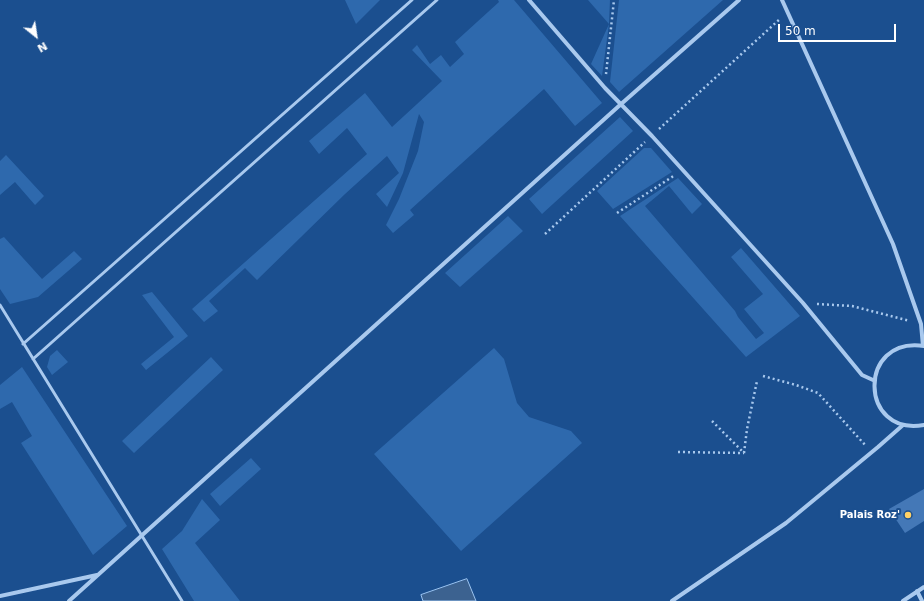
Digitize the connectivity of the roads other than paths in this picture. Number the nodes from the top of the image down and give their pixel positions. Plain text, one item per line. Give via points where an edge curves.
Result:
1 (412, 0) edge
2 (437, 0) edge
3 (529, 0) edge
4 (740, 0) edge
5 (782, 0) edge
6 (620, 105) junction
7 (0, 305) edge
8 (23, 344) junction
9 (924, 346) edge
10 (33, 359) junction
11 (874, 380) junction
12 (903, 425) junction
13 (924, 425) edge
14 (142, 535) junction
15 (97, 575) junction
16 (924, 587) edge
17 (917, 591) junction
18 (0, 596) edge
19 (69, 601) edge
20 (182, 601) edge
21 (672, 601) edge
22 (903, 601) edge
23 (922, 601) edge

1 - 8 lane
2 - 10 lane
3 - 6 street
4 - 6 street
5 - 9 street via 893,244 920,324
6 - 11 street via 652,136 803,303 862,375
6 - 14 street
7 - 8 lane
8 - 10 lane
9 - 11 street via 910,345 885,356 877,367
10 - 14 lane
11 - 12 street via 874,392 883,413
12 - 13 street
12 - 21 street via 786,523
14 - 15 street
14 - 20 lane
15 - 18 street
15 - 19 street
16 - 17 street
17 - 22 street
17 - 23 street

